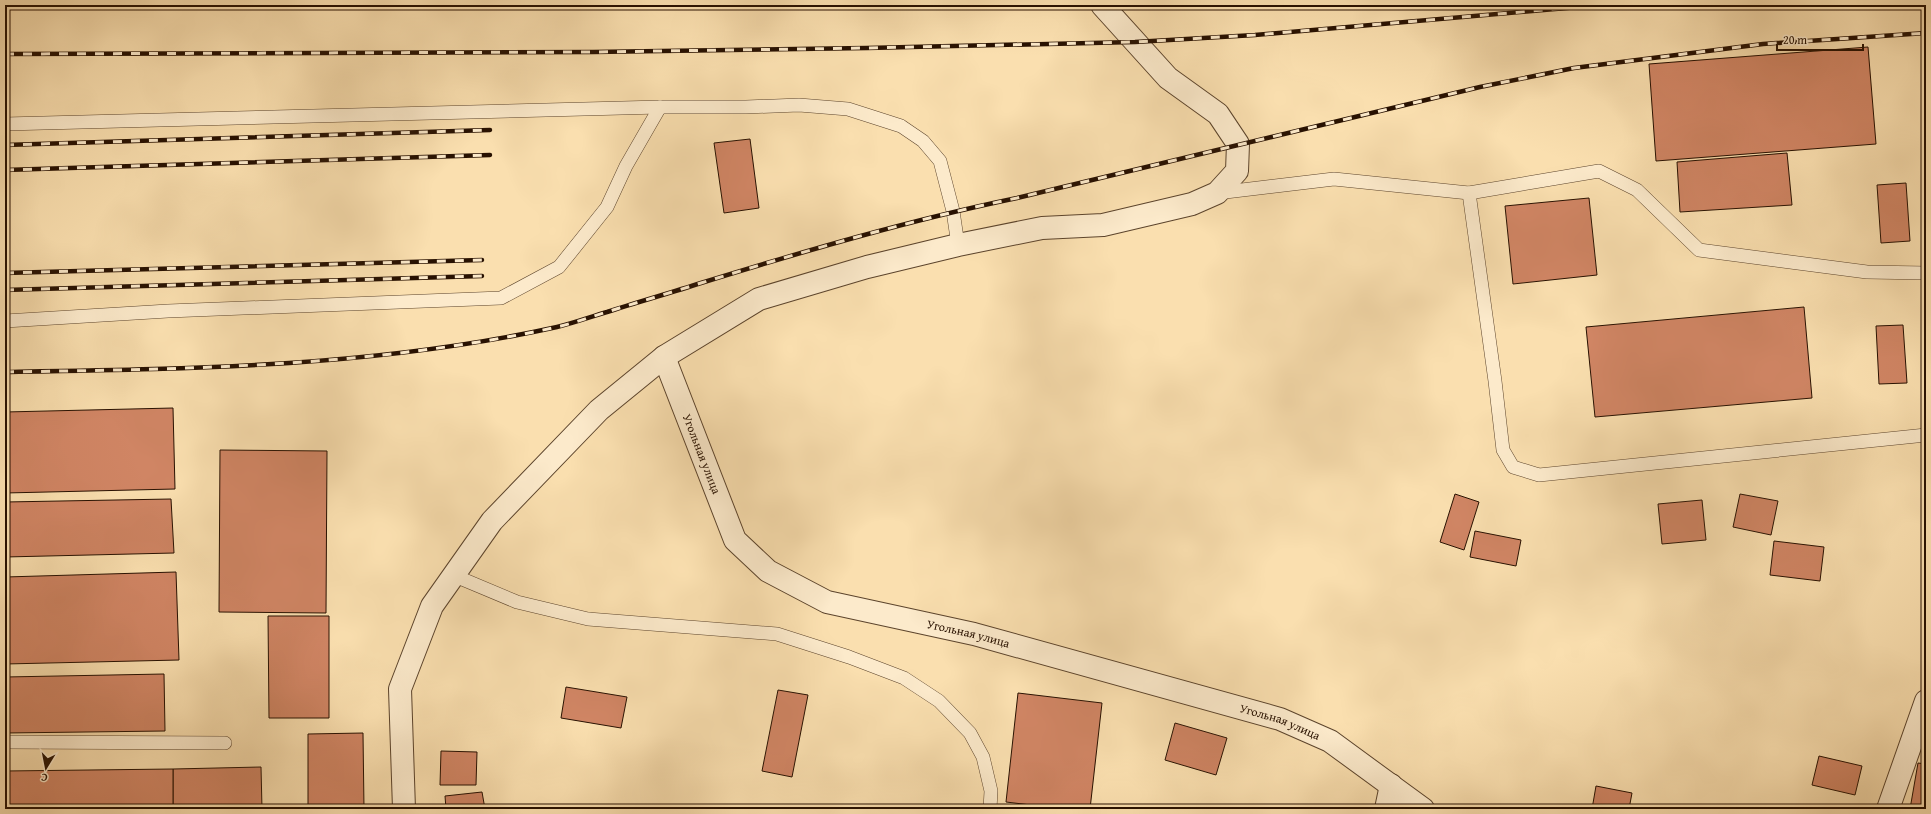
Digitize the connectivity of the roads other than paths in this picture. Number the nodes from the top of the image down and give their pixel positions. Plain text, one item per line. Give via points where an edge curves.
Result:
1 (1102, 5) edge
2 (660, 107) junction
3 (5, 124) edge
4 (1217, 193) junction
5 (1470, 193) junction
6 (958, 245) junction
7 (1926, 273) edge
8 (5, 321) edge
9 (664, 357) junction
10 (1926, 435) edge
11 (455, 576) junction
12 (1926, 701) edge
13 (5, 742) edge
14 (225, 742) dead end
15 (1391, 785) junction
16 (404, 809) edge
17 (990, 809) edge
18 (1386, 809) edge
19 (1422, 809) edge
20 (1888, 809) edge

1 - 4 street via 1168,78 1218,114 1238,144 1237,171
2 - 3 lane
2 - 6 lane via 746,108 799,105 848,108 902,126 923,141 940,161 953,211
2 - 8 lane via 626,166 607,208 559,268 501,298 168,311
4 - 5 lane via 1334,179
4 - 6 street via 1192,204 1103,225 1042,228
5 - 7 lane via 1598,171 1638,190 1699,250 1867,272
5 - 10 lane via 1503,450 1513,467 1539,474
6 - 9 street via 867,267 759,299
9 - 11 street via 599,410 492,521
9 - 15 street, Угольная улица via 735,540 768,571 827,602 974,634 1280,719 1330,741
11 - 16 street via 432,606 400,689
11 - 17 lane via 517,602 588,619 777,634 904,678 939,701 970,733 983,757 991,791
12 - 20 street
13 - 14 lane
15 - 18 street
15 - 19 street, Угольная улица

